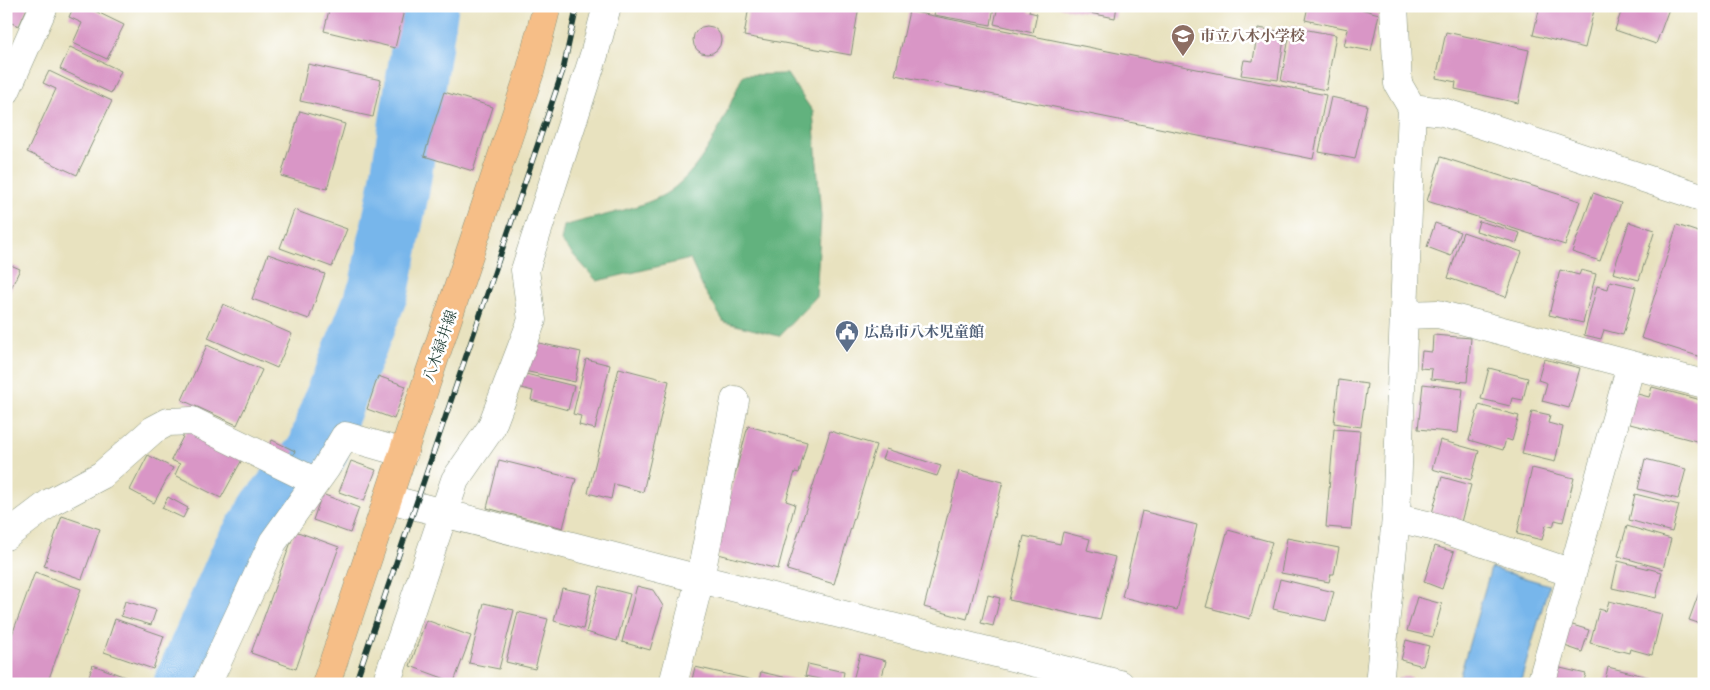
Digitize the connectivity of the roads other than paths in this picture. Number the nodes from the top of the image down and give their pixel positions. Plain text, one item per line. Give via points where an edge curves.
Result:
1 (44, 6) edge
2 (547, 6) edge
3 (607, 6) edge
4 (1394, 6) edge
5 (14, 50) edge
6 (6, 91) edge
7 (1412, 108) junction
8 (1704, 198) edge
9 (1404, 315) junction
10 (1630, 365) junction
11 (1704, 384) edge
12 (735, 400) dead end
13 (404, 453) junction
14 (316, 482) junction
15 (388, 499) junction
16 (443, 514) junction
17 (1396, 518) junction
18 (6, 536) edge
19 (1572, 573) junction
20 (700, 579) junction
21 (388, 683) edge
22 (207, 684) edge
23 (326, 684) edge
24 (673, 684) edge
25 (1120, 684) edge
26 (1379, 684) edge
27 (1541, 684) edge

1 - 5 street
2 - 13 main road, 八木緑井線 via 530,72
3 - 16 street via 525,270 532,320 491,428 456,480
4 - 7 street via 1398,84
5 - 6 street
7 - 8 street via 1443,112
7 - 9 street
9 - 10 street via 1438,314
9 - 17 street
10 - 11 street
10 - 19 street
12 - 20 street
13 - 14 street via 345,436
13 - 15 main road, 八木緑井線
14 - 18 street via 192,421 168,422 153,430 102,475 51,502
14 - 22 street via 273,542
15 - 16 street
15 - 23 main road, 八木緑井線
16 - 20 street
16 - 21 street
17 - 19 street via 1436,527
17 - 26 street
19 - 27 street
20 - 24 street
20 - 25 street

